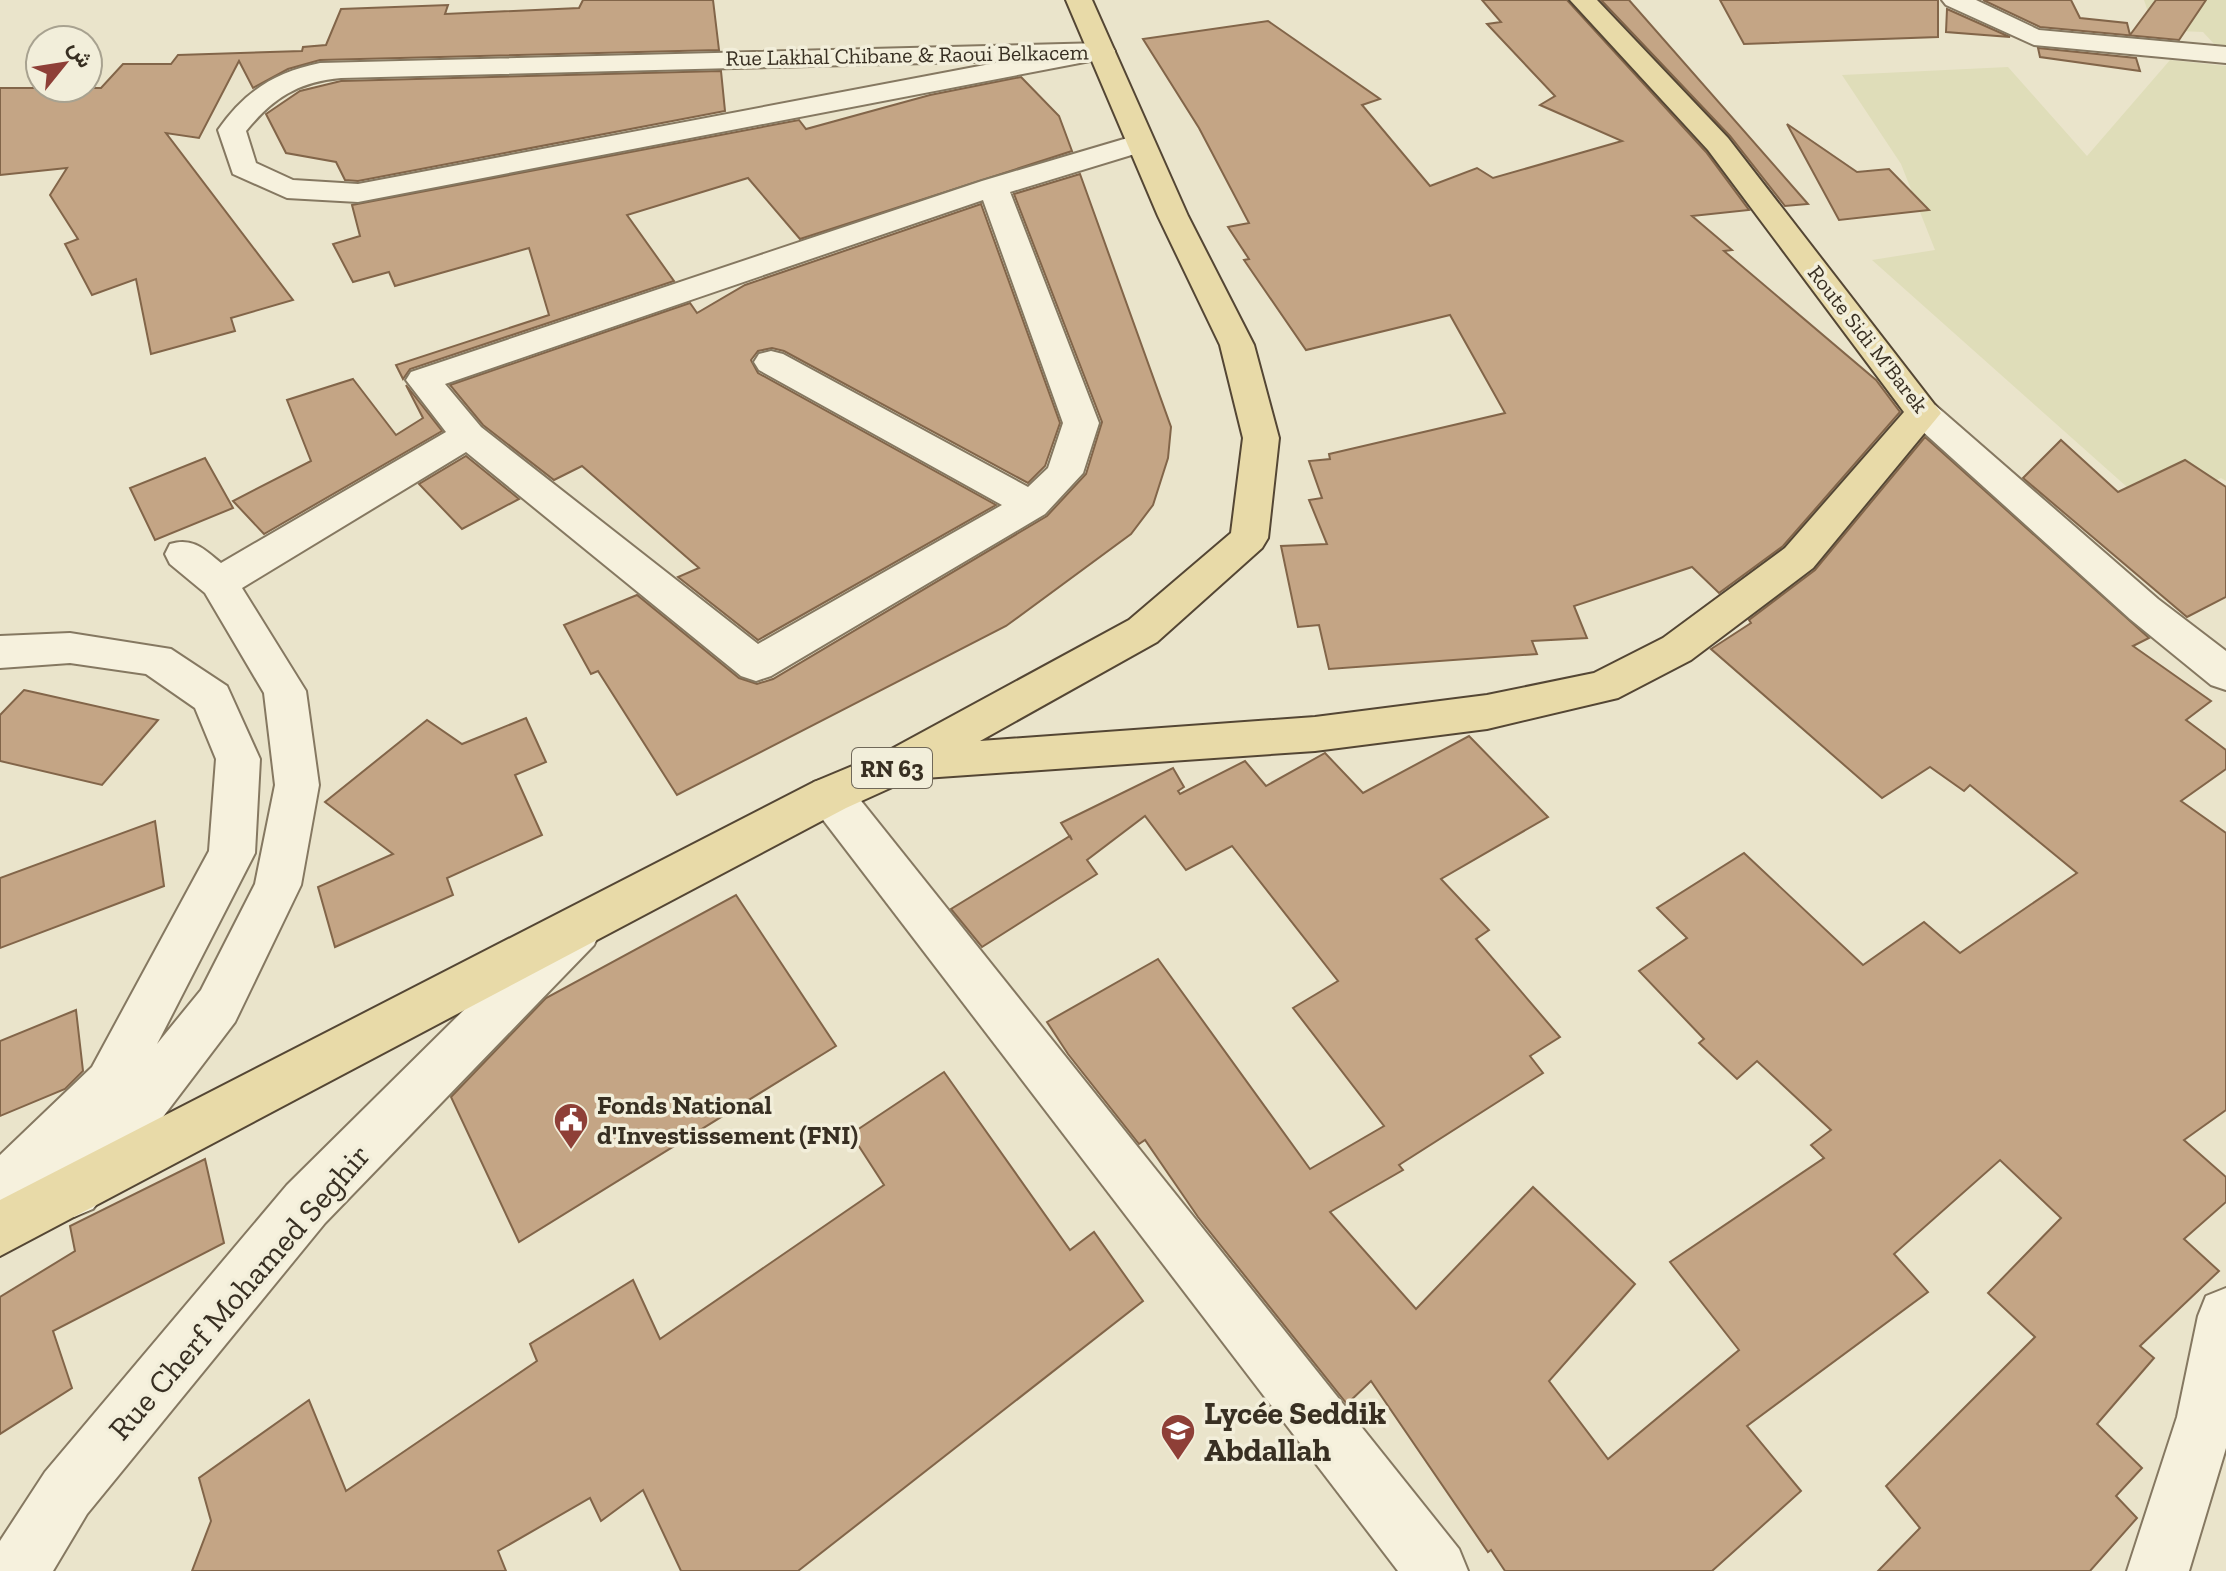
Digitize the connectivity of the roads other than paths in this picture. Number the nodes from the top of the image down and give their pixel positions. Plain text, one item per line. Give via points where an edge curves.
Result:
1 (1079, 0) edge
2 (1583, 0) edge
3 (1955, 0) edge
4 (1102, 51) junction
5 (2226, 55) edge
6 (1141, 143) junction
7 (993, 187) junction
8 (771, 362) dead end
9 (1923, 413) junction
10 (468, 435) junction
11 (1032, 505) junction
12 (184, 554) dead end
13 (219, 583) junction
14 (0, 652) edge
15 (2226, 674) edge
16 (901, 764) junction
17 (830, 795) junction
18 (582, 926) junction
19 (74, 1190) junction
20 (0, 1192) edge
21 (0, 1229) edge
22 (2226, 1316) edge
23 (2216, 1438) edge
24 (17, 1571) edge
25 (1437, 1571) edge
26 (2158, 1571) edge

1 - 4 main road, RN 63
2 - 9 main road, Route Sidi M'Barek via 1718,144
3 - 5 street via 2034,37
4 - 4 street, Rue Lakhal Chibane & Raoui Belkacem via 358,193 287,189 243,168 232,130 256,99 300,73
4 - 6 main road, RN 63
6 - 7 street
6 - 16 main road, RN 63 via 1237,345 1261,438 1249,538 1143,631
7 - 10 street via 423,380
7 - 11 street via 1081,423 1065,473
8 - 11 street
9 - 15 street, Route Sidi M'Barek via 2144,609
9 - 16 main road via 1799,558 1677,649 1603,687 1487,712 1315,734
10 - 11 street via 756,665
10 - 13 street
12 - 13 street
13 - 19 street via 285,691 297,785 278,885 218,1006
14 - 20 street via 70,648 156,660 212,698 238,759 232,853 110,1084
16 - 17 main road, RN 63
17 - 18 main road, RN 63
17 - 25 street
18 - 19 main road, RN 63
18 - 24 street, Rue Cherf Mohamed Seghir via 306,1204 66,1493
19 - 21 main road, RN 63
22 - 23 street
23 - 26 street

